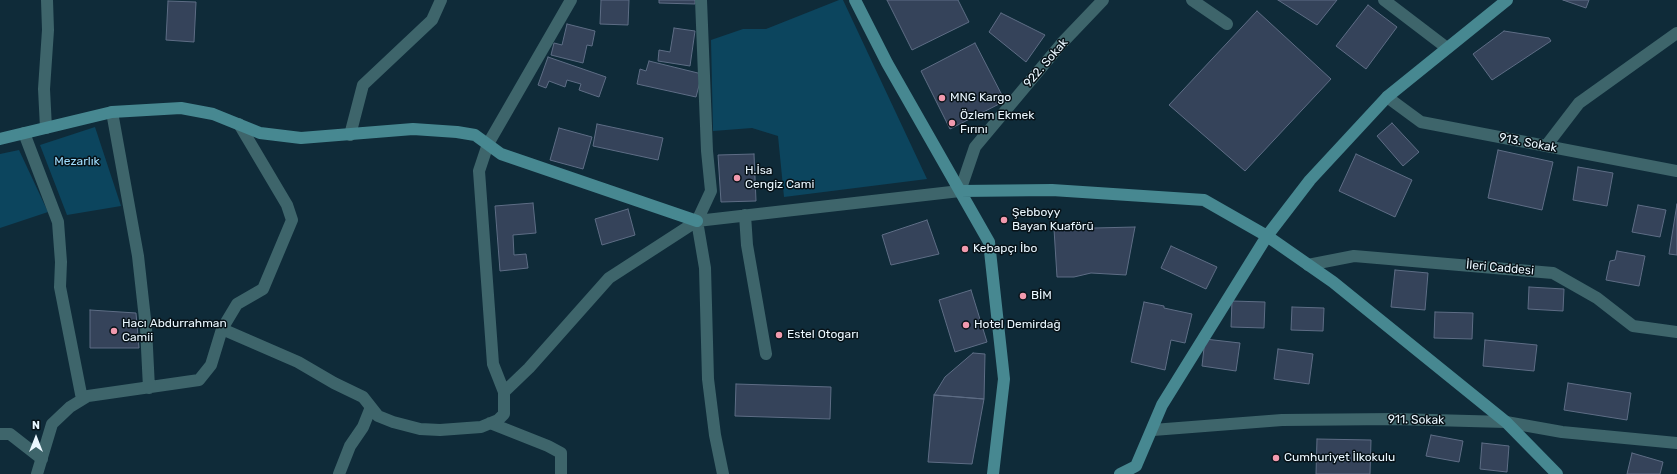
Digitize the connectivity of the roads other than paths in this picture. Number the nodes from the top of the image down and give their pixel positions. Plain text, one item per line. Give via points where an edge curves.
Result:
1 (47, 0) edge
2 (441, 0) edge
3 (571, 0) edge
4 (701, 0) edge
5 (855, 0) edge
6 (1103, 0) edge
7 (1192, 0) edge
8 (1384, 0) edge
9 (1507, 0) edge
10 (1227, 24) dead end
11 (1677, 33) edge
12 (1446, 48) junction
13 (1387, 97) junction
14 (112, 112) junction
15 (239, 124) junction
16 (46, 128) junction
17 (24, 133) junction
18 (350, 135) junction
19 (0, 139) edge
20 (488, 144) junction
21 (1546, 146) junction
22 (1677, 171) edge
23 (960, 191) junction
24 (744, 216) junction
25 (697, 221) junction
26 (1267, 236) junction
27 (1308, 264) junction
28 (222, 329) junction
29 (1677, 332) edge
30 (766, 354) dead end
31 (149, 388) junction
32 (504, 392) junction
33 (82, 399) junction
34 (371, 407) junction
35 (1506, 422) junction
36 (490, 423) junction
37 (1153, 430) junction
38 (0, 434) edge
39 (1677, 443) edge
40 (42, 459) junction
41 (37, 474) edge
42 (339, 474) edge
43 (561, 474) edge
44 (723, 474) edge
45 (993, 474) edge
46 (1120, 474) edge
47 (1557, 474) edge

1 - 16 street via 48,30 44,89
2 - 18 street via 432,20 363,85
3 - 20 street
4 - 25 street via 707,151 712,192
5 - 23 street via 887,63
6 - 23 street, 922. Sokak via 1062,43 975,147
7 - 10 street
8 - 12 street
9 - 12 street
11 - 21 street via 1579,103
12 - 13 street
13 - 21 street, 913. Sokak via 1421,122
13 - 26 street via 1310,180
14 - 15 street via 181,108 213,114
14 - 16 street
14 - 31 street via 138,256
15 - 18 street via 260,133 301,138
15 - 28 street via 286,204 292,220 263,289 237,304
16 - 17 street
17 - 19 street
17 - 33 street via 58,222 60,288
18 - 20 street via 413,129 475,135
20 - 25 street via 501,154
20 - 32 street via 478,171 493,364
21 - 22 street, 913. Sokak
23 - 24 street
23 - 26 street via 1052,190 1204,200
23 - 45 street via 988,242 1004,379
24 - 25 street
24 - 30 street
25 - 32 street via 609,278 529,368
25 - 44 street via 705,268 708,379
26 - 27 street
26 - 37 street via 1162,405
27 - 29 street, İleri Caddesi via 1354,256 1554,273 1597,298 1633,326
27 - 35 street
28 - 31 street via 211,365 198,380
28 - 34 street via 298,362 363,397
31 - 33 street
32 - 36 street via 504,414
33 - 40 street via 52,424
34 - 36 street via 378,416 420,429 481,427
34 - 42 street via 364,427 350,446
35 - 37 street, 911. Sokak via 1282,420
35 - 39 street, 911. Sokak via 1562,432
35 - 47 street
36 - 43 street via 561,453
37 - 46 street via 1136,466
38 - 40 street via 10,434
40 - 41 street

